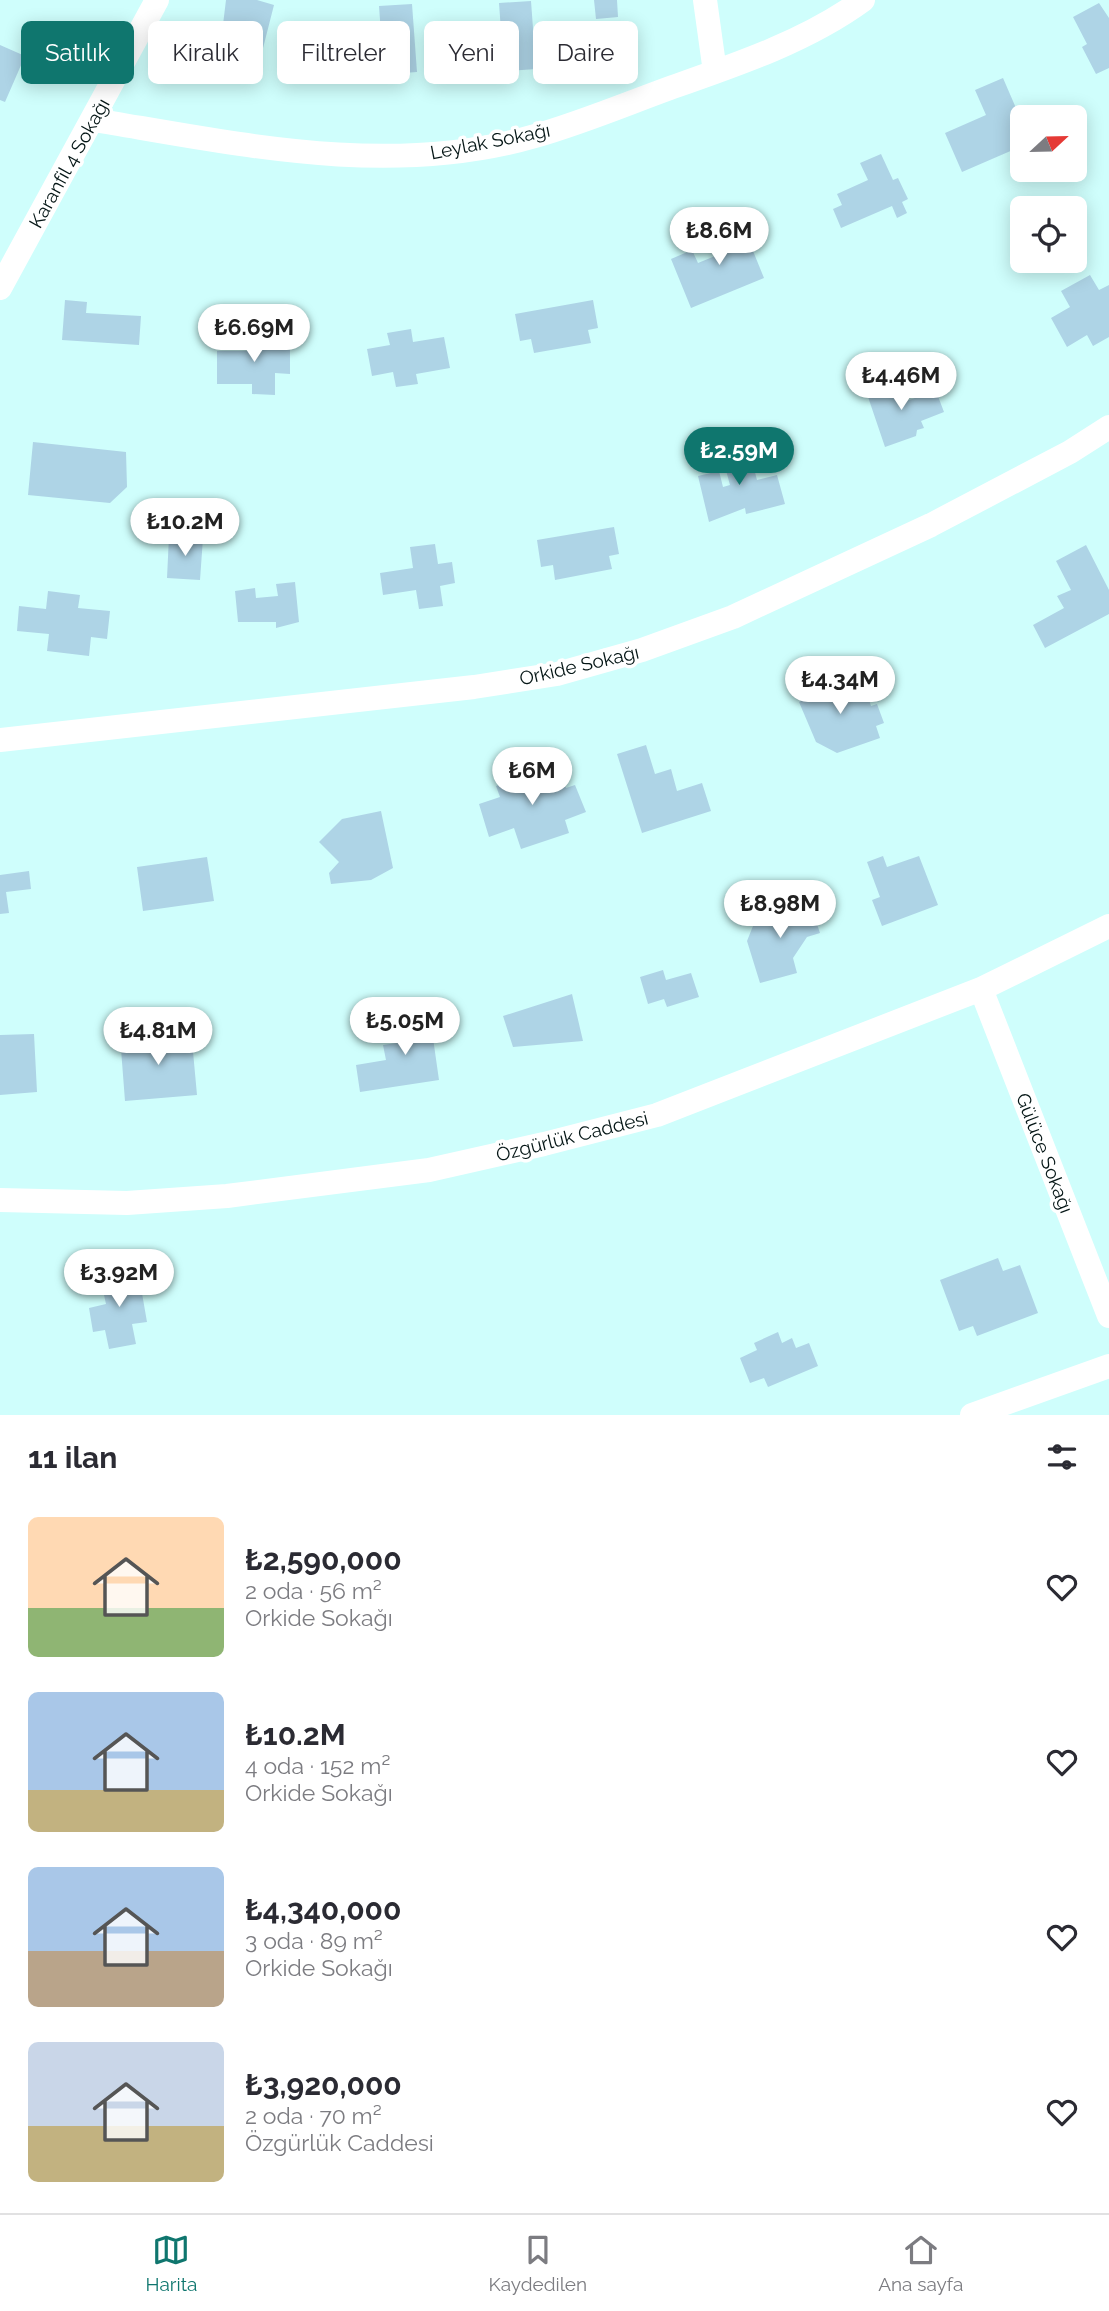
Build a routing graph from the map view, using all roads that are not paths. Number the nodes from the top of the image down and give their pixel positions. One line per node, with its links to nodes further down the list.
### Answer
1 (157, 0): 5 (street, Karanfil 4 Sokağı)
2 (705, 0): 4 (street)
3 (863, 0): 4 (street, Leylak Sokağı)
4 (715, 72): 5 (street, Leylak Sokağı)
5 (94, 120): 6 (street, Karanfil 4 Sokağı)
6 (0, 288)
7 (1109, 427): 8 (street, Orkide Sokağı)
8 (0, 740)
9 (1109, 926): 10 (street, Özgürlük Caddesi)
10 (981, 989): 11 (street, Özgürlük Caddesi); 12 (street, Gülüce Sokağı)
11 (0, 1200)
12 (1109, 1316)
13 (1109, 1366): 14 (street)
14 (972, 1415)

